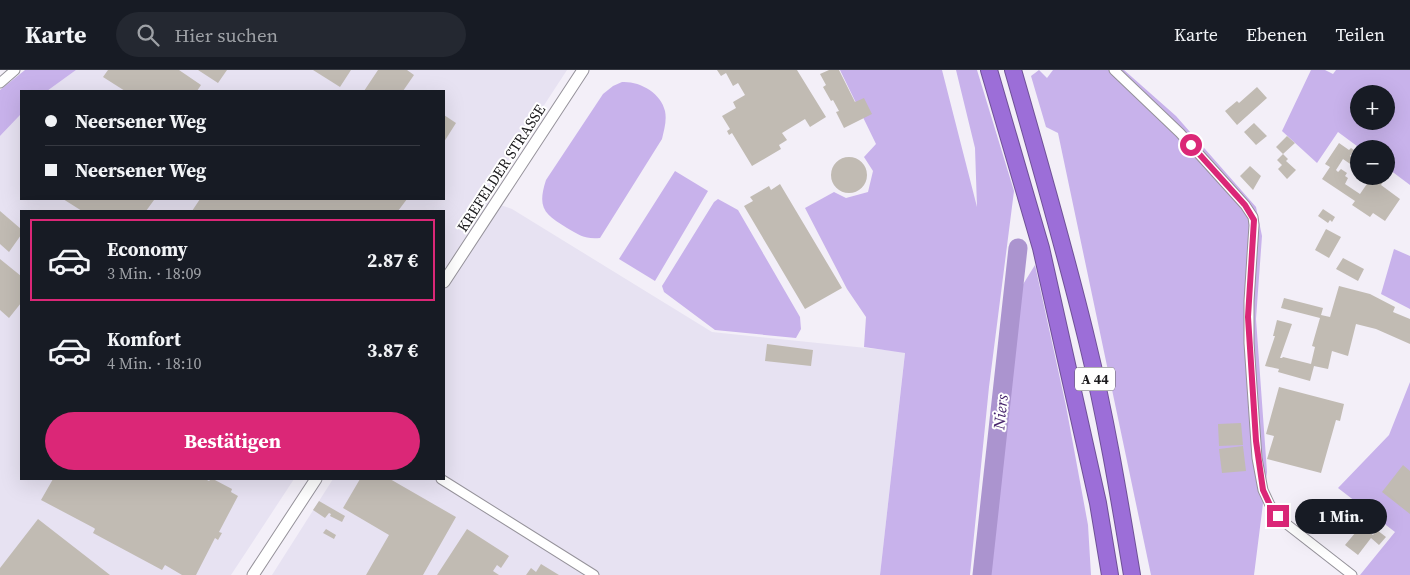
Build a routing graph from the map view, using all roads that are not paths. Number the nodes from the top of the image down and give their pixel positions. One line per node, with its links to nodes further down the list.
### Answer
1 (15, 70): 6 (street)
2 (583, 70): 7 (street, KREFELDER STRASSE)
3 (989, 70): 10 (highway, A 44)
4 (1013, 70): 15 (highway, A 44)
5 (1114, 70): 16 (street)
6 (0, 83)
7 (445, 280)
8 (315, 480): 11 (street)
9 (442, 480): 12 (street)
10 (1098, 503): 13 (highway); 14 (highway, A 44)
11 (253, 575)
12 (594, 575)
13 (1100, 575)
14 (1110, 575)
15 (1132, 575)
16 (1352, 575)

